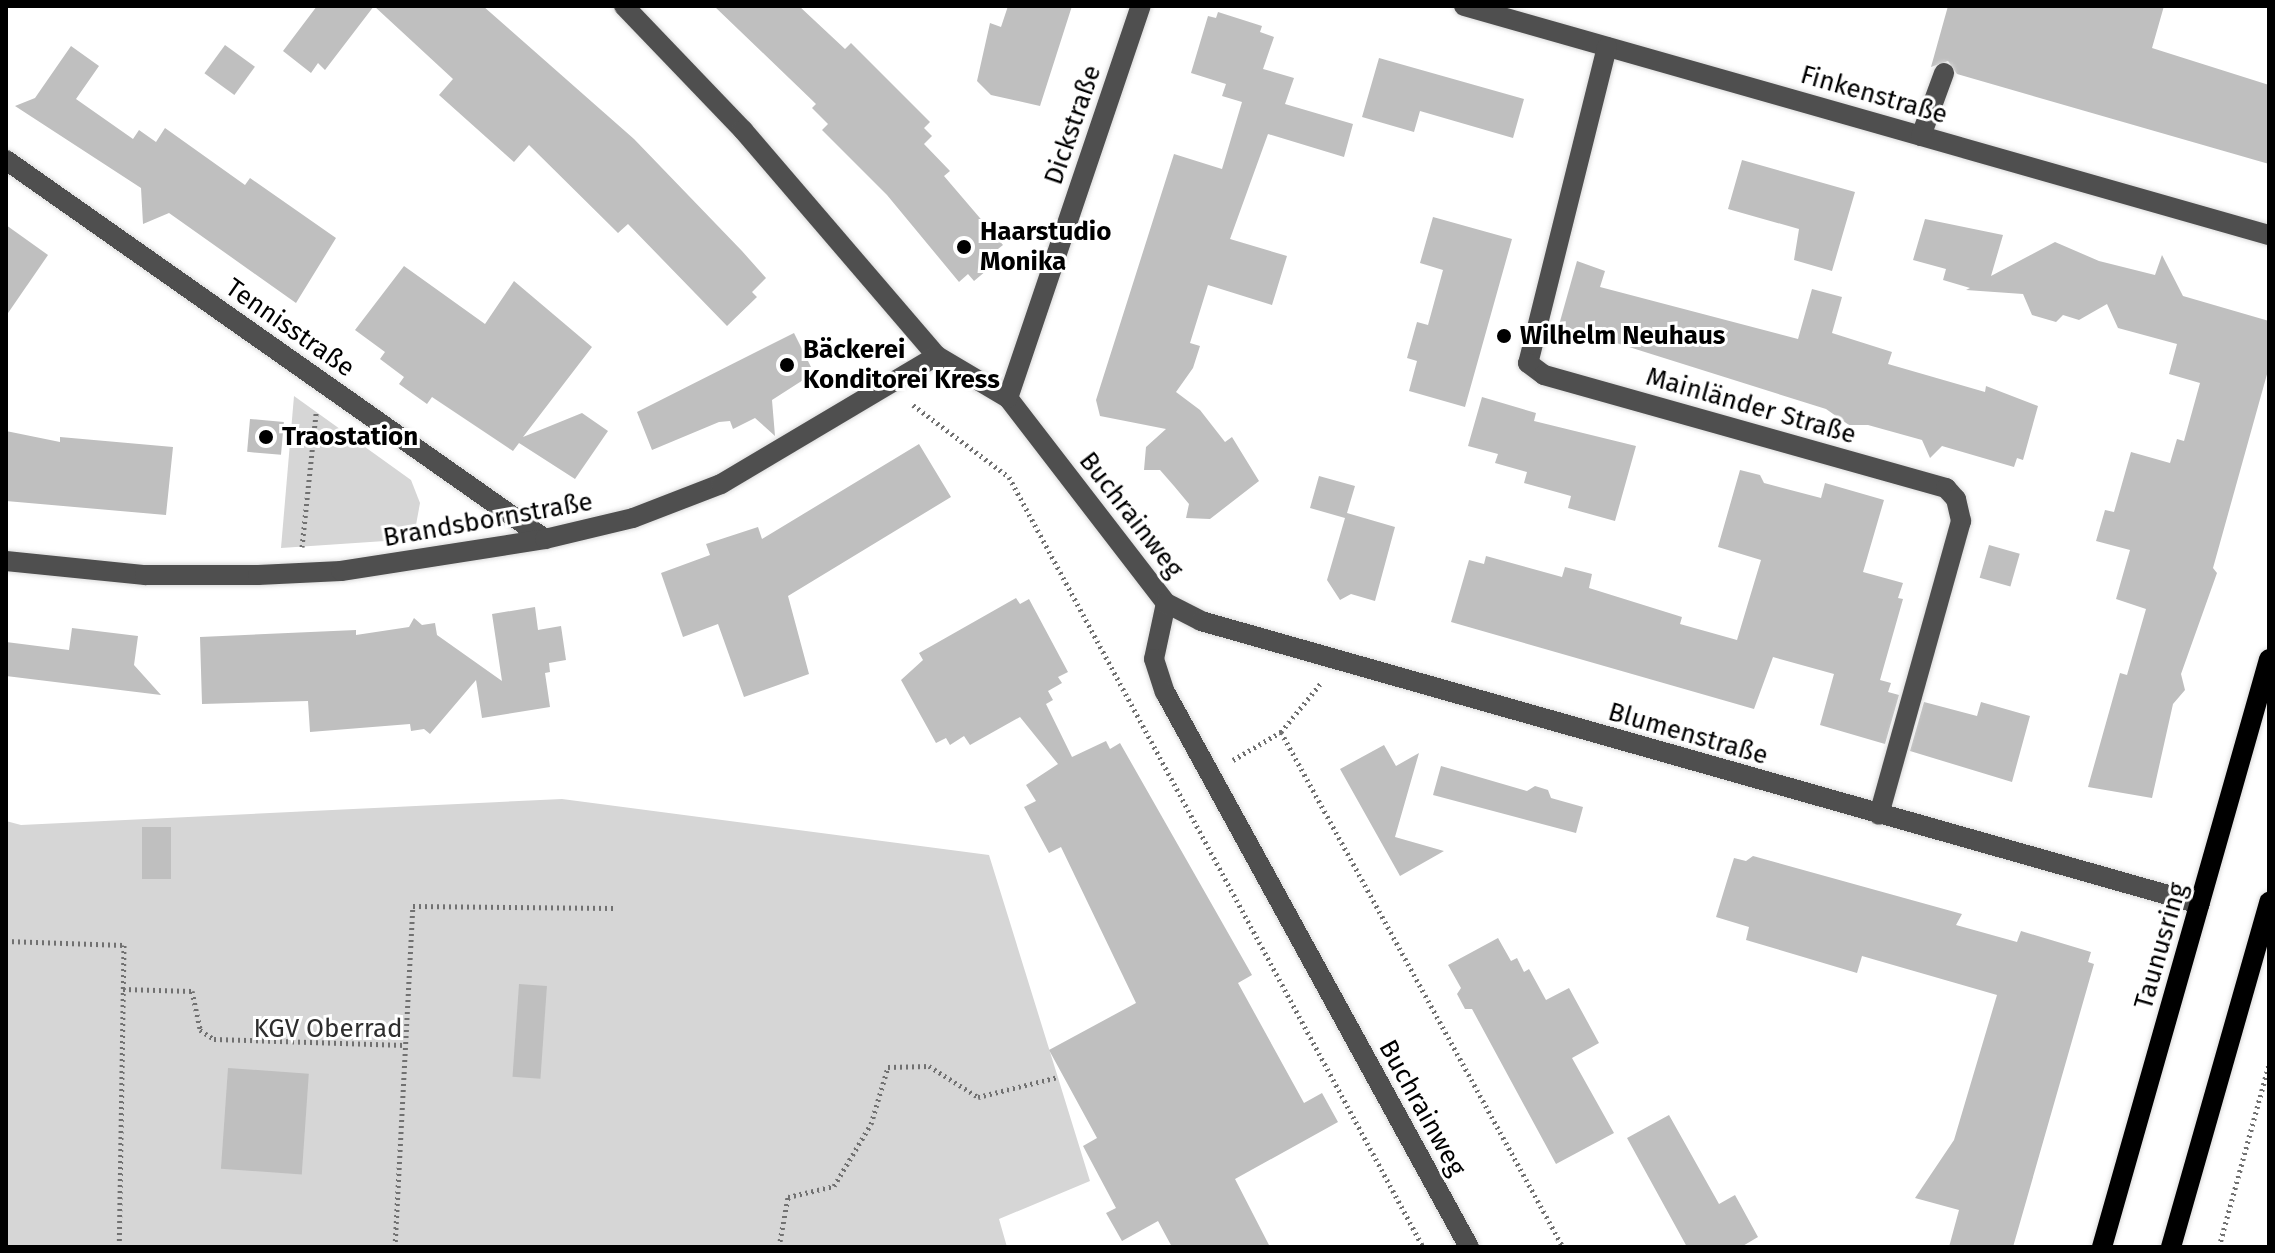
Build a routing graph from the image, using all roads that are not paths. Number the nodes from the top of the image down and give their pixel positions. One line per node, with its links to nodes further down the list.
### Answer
1 (624, 6): 9 (street, Buchrainweg)
2 (1141, 6): 10 (street, Dickstraße)
3 (1464, 6): 4 (street, Finkenstraße)
4 (1607, 47): 6 (street, Finkenstraße); 15 (street, Mainländer Straße)
5 (1944, 73): 6 (street)
6 (1921, 136): 8 (street, Finkenstraße)
7 (7, 162): 11 (street, Tennisstraße)
8 (2269, 235)
9 (937, 356): 10 (street, Buchrainweg); 11 (street, Brandsbornstraße)
10 (1008, 398): 13 (street, Buchrainweg)
11 (545, 539): 12 (street, Brandsbornstraße)
12 (6, 561)
13 (1166, 603): 15 (street, Blumenstraße); 18 (street, Buchrainweg)
14 (2269, 659): 16 (main road, Taunusring)
15 (1879, 815): 16 (street, Blumenstraße)
16 (2200, 904): 19 (main road, Taunusring)
17 (2268, 908): 20 (main road)
18 (1469, 1247)
19 (2102, 1247)
20 (2171, 1247)

